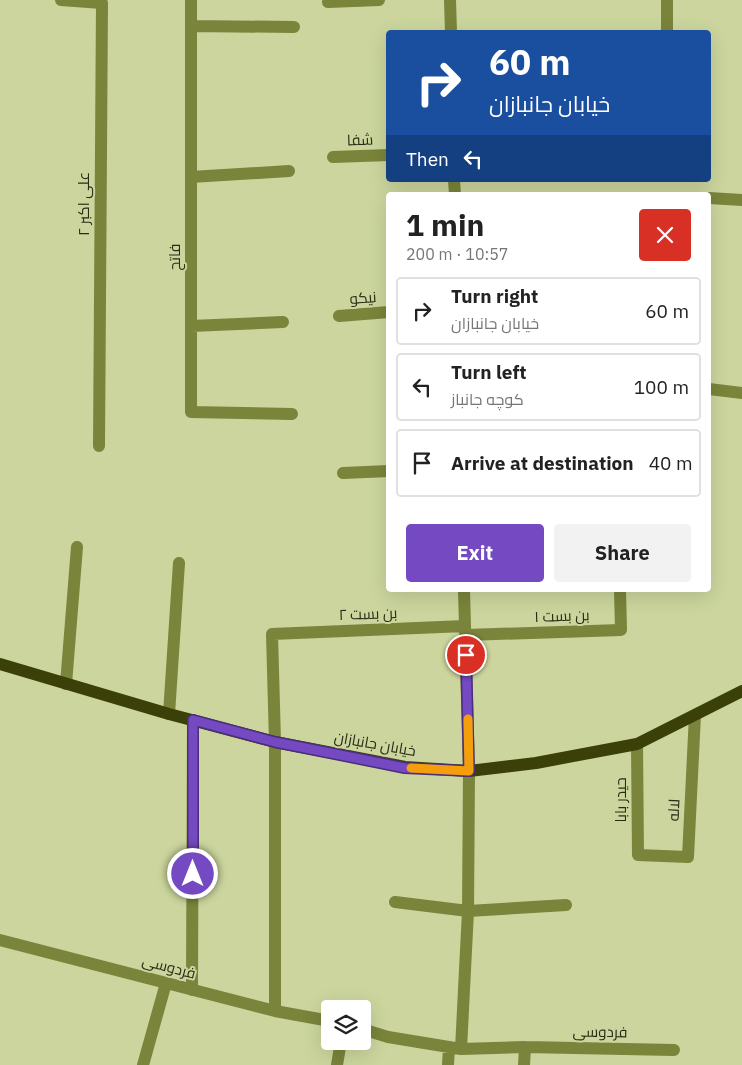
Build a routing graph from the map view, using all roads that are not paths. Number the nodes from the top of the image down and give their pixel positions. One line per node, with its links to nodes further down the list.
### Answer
1 (61, 0): 24 (street, علی اکبر ۲)
2 (191, 0): 7 (street, فاتح)
3 (378, 0): 6 (street)
4 (450, 0): 9 (street)
5 (667, 0): 10 (street)
6 (328, 2)
7 (191, 26): 8 (street); 14 (street, فاتح)
8 (294, 27)
9 (451, 30)
10 (667, 30)
11 (386, 155): 12 (street, شفا)
12 (333, 158)
13 (289, 171): 14 (street)
14 (191, 177): 20 (street, فاتح)
15 (711, 198): 16 (street)
16 (742, 200)
17 (386, 312): 18 (street, نیکو)
18 (339, 316)
19 (283, 322): 20 (street)
20 (191, 326): 23 (street, فاتح)
21 (711, 388): 22 (street)
22 (742, 393)
23 (292, 414)
24 (100, 446)
25 (386, 471): 26 (street)
26 (344, 473)
27 (77, 547): 33 (street)
28 (179, 563): 35 (street)
29 (464, 592): 31 (street)
30 (620, 592): 31 (street, بن بست ۱)
31 (465, 631): 38 (street, بن بست ۲); 40 (street)
32 (0, 664): 33 (main road, خیابان جانبازان)
33 (66, 684): 35 (main road, خیابان جانبازان)
34 (742, 691): 36 (main road, خیابان جانبازان)
35 (169, 714): 37 (main road, خیابان جانبازان)
36 (694, 715): 39 (main road, خیابان جانبازان); 41 (street, لاله)
37 (193, 720): 38 (main road, خیابان جانبازان); 47 (street)
38 (275, 742): 40 (main road, خیابان جانبازان); 48 (street)
39 (637, 744): 40 (main road, خیابان جانبازان); 41 (street, حیدر بابا)
40 (469, 771): 44 (street)
41 (638, 855)
42 (395, 902): 44 (street)
43 (566, 905): 44 (street)
44 (468, 911): 52 (street)
45 (0, 940): 46 (street, فردوسی)
46 (166, 983): 47 (street, فردوسی); 55 (street)
47 (192, 990): 48 (street, فردوسی)
48 (276, 1011): 49 (street, فردوسی)
49 (321, 1019)
50 (371, 1031): 52 (street)
51 (525, 1047): 52 (street, فردوسی); 54 (street, فردوسی); 58 (street)
52 (455, 1048): 57 (street)
53 (340, 1050): 56 (street)
54 (674, 1050)
55 (143, 1065)
56 (337, 1065)
57 (448, 1065)
58 (524, 1065)

